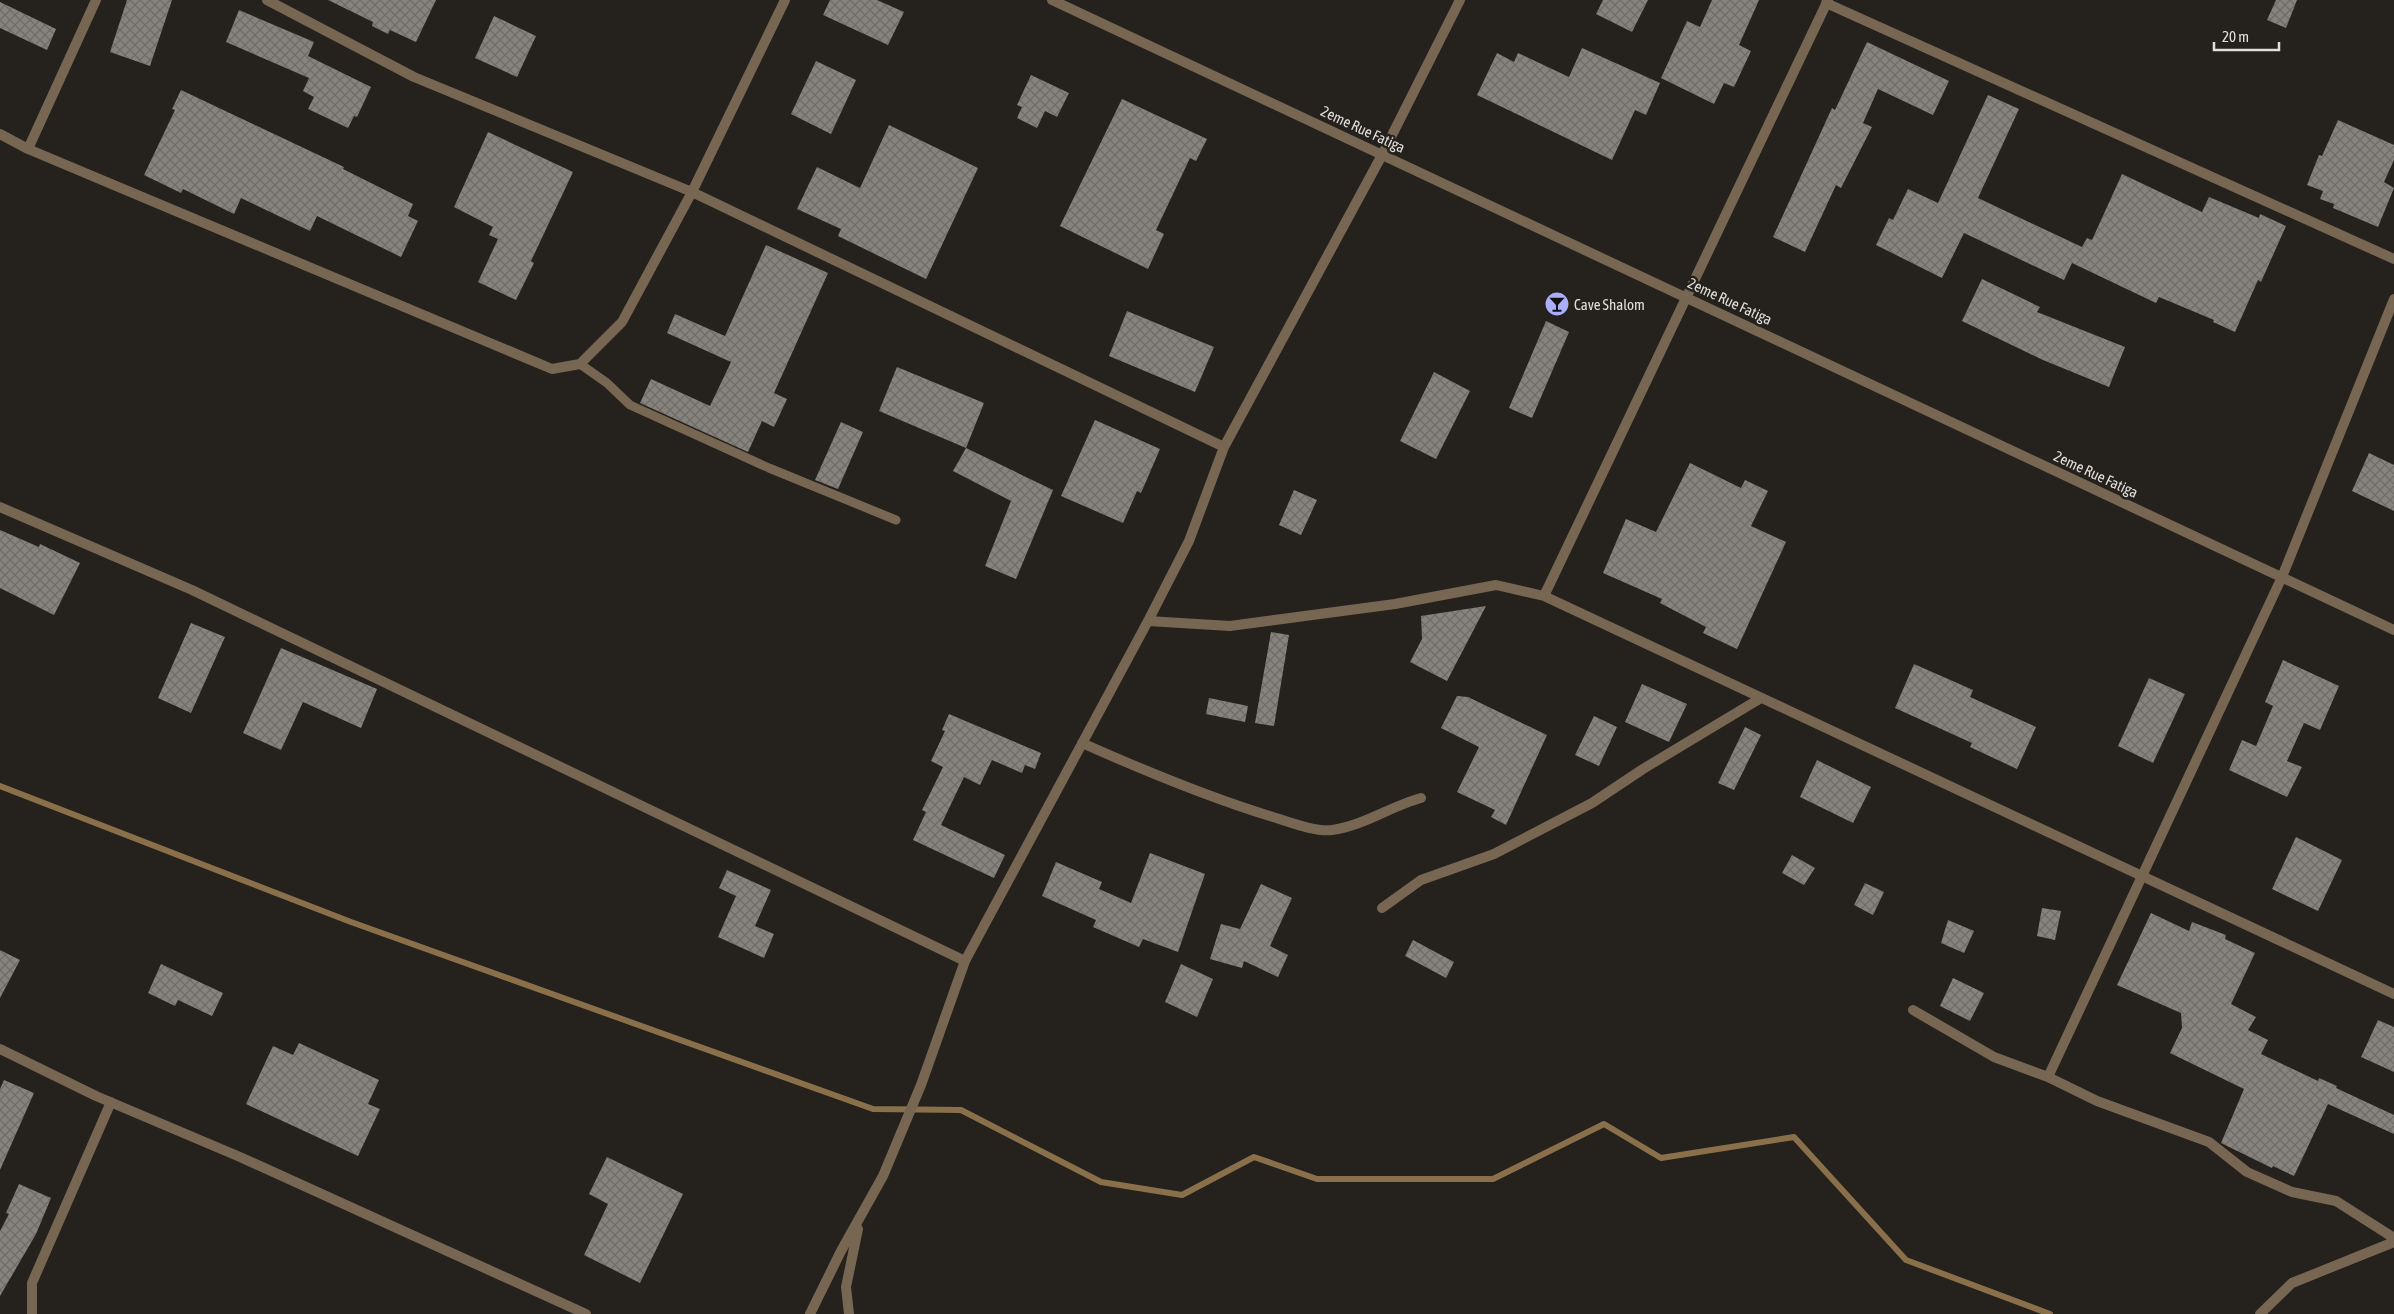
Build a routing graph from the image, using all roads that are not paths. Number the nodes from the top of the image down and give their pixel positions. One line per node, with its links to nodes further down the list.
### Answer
1 (96, 0): 8 (street)
2 (268, 0): 10 (street)
3 (785, 0): 10 (street)
4 (1052, 0): 9 (street, 2eme Rue Fatiga)
5 (1460, 0): 9 (street)
6 (1827, 2): 11 (street); 12 (street)
7 (0, 134): 8 (street)
8 (28, 149): 14 (street)
9 (1382, 155): 12 (street, 2eme Rue Fatiga); 15 (street)
10 (692, 192): 14 (street); 15 (street)
11 (2394, 259)
12 (1686, 298): 18 (street, 2eme Rue Fatiga); 19 (street)
13 (2394, 299): 18 (street)
14 (580, 364): 17 (lane)
15 (1224, 446): 20 (street)
16 (0, 507): 27 (street)
17 (896, 520)
18 (2282, 577): 21 (street, 2eme Rue Fatiga); 25 (street)
19 (1544, 596): 20 (street); 22 (street)
20 (1148, 621): 23 (street)
21 (2394, 630)
22 (1761, 698): 25 (street); 26 (street)
23 (1082, 743): 24 (street); 27 (street)
24 (1421, 798)
25 (2140, 876): 28 (street); 31 (street)
26 (1382, 908)
27 (965, 961): 33 (street)
28 (2394, 994)
29 (1913, 1010): 31 (street)
30 (0, 1049): 32 (street)
31 (2048, 1077): 34 (street)
32 (111, 1102): 36 (street); 37 (street)
33 (863, 1212): 38 (street); 39 (street)
34 (2394, 1238)
35 (2394, 1242): 40 (street)
36 (32, 1314)
37 (586, 1314)
38 (810, 1314)
39 (849, 1314)
40 (2260, 1314)

